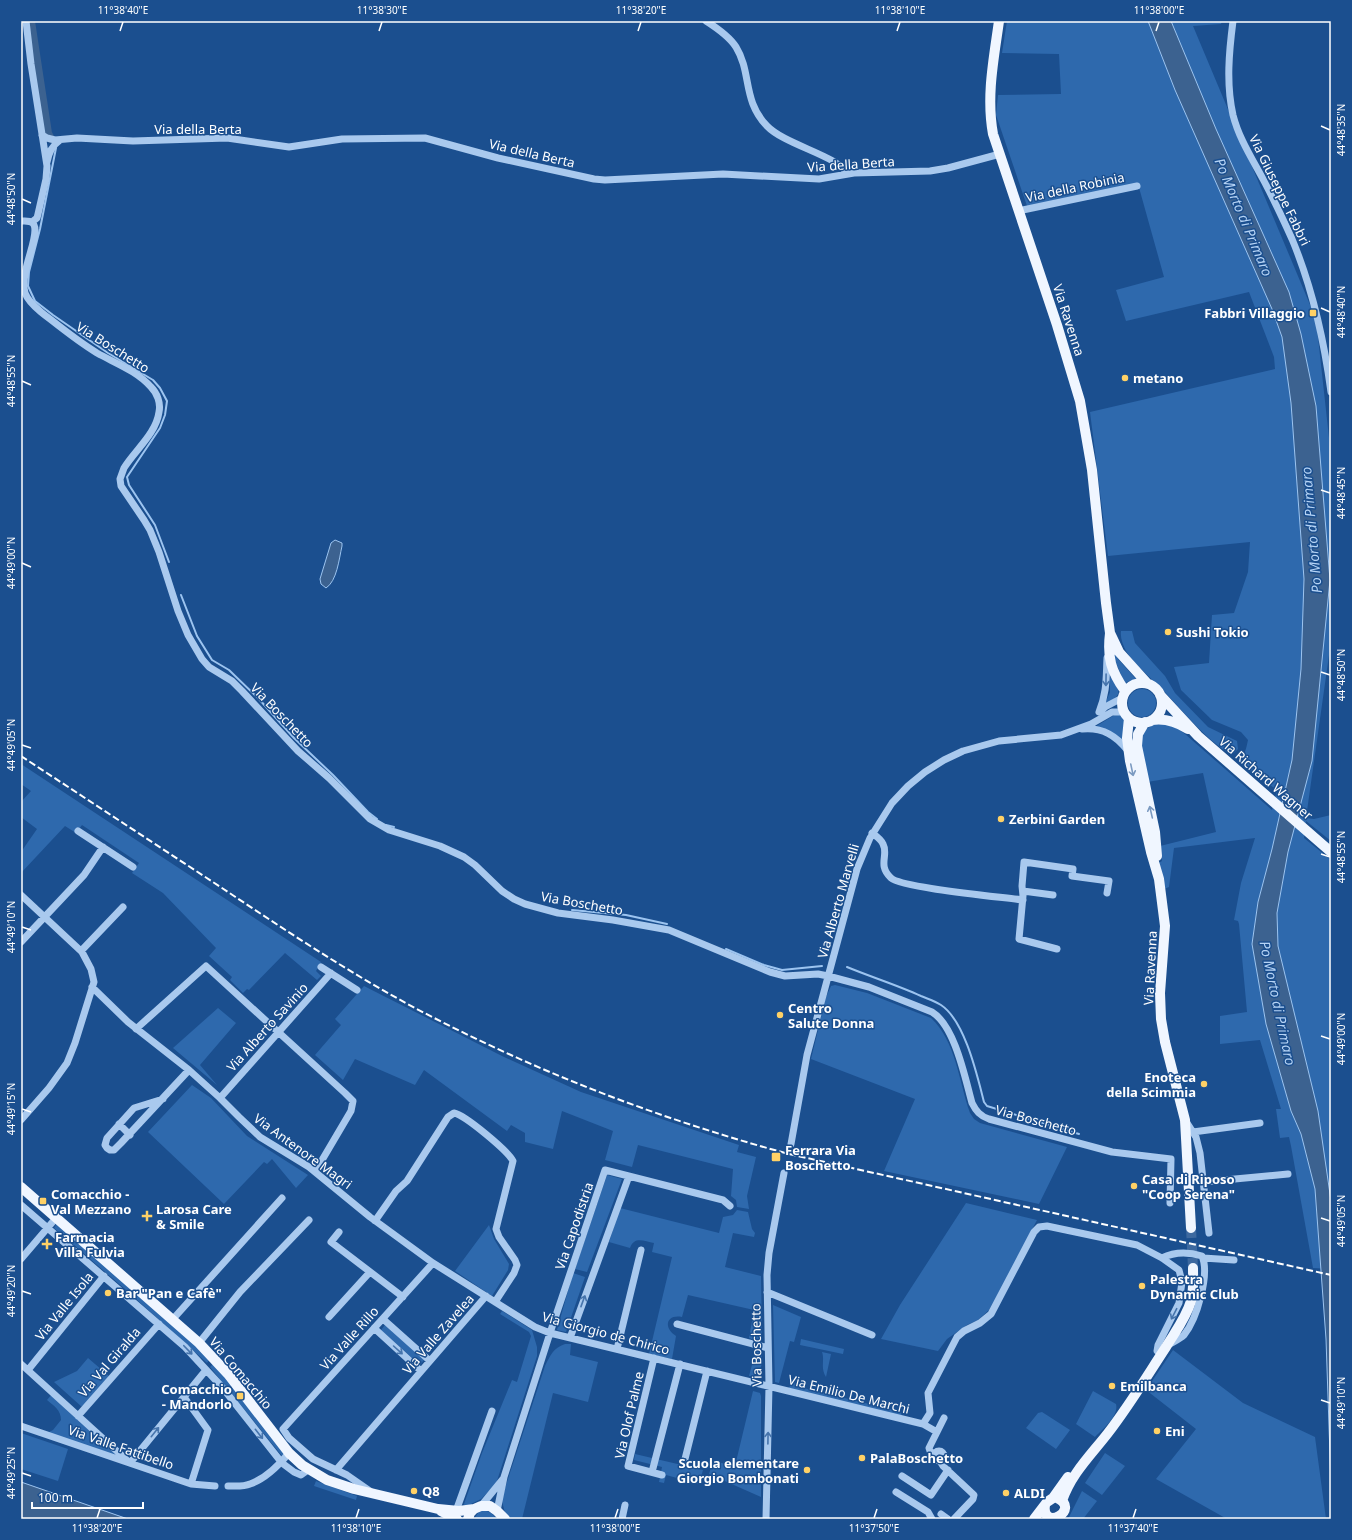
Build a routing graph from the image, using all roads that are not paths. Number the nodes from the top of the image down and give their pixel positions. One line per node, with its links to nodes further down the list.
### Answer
1 (26, 21): 5 (street, Via Boschetto)
2 (706, 21): 9 (street)
3 (999, 21): 7 (main road, Via Ravenna)
4 (1233, 21): 14 (street, Via Giuseppe Fabbri)
5 (42, 135): 6 (street, Via della Berta); 8 (street, Via Boschetto)
6 (60, 140): 8 (street); 9 (street, Via della Berta)
7 (1000, 154): 9 (street, Via della Berta); 11 (main road, Via Ravenna)
8 (47, 166): 13 (street, Via Boschetto)
9 (847, 174)
10 (1137, 186): 11 (street, Via della Robinia)
11 (1018, 211): 15 (main road, Via Ravenna)
12 (21, 221): 13 (street)
13 (33, 223): 47 (street, Via Boschetto)
14 (1331, 392)
15 (1110, 633): 16 (main road, Via Ravenna); 17 (main road, Via Ravenna)
16 (1108, 647): 18 (main road, Via Ravenna); 20 (street, one-way to 20)
17 (1147, 683): 18 (main road); 19 (main road, Via Ravenna)
18 (1124, 695): 20 (street); 21 (main road, Via Ravenna)
19 (1160, 695): 22 (main road, Via Ravenna); 25 (main road, Via Richard Wagner)
20 (1099, 712): 23 (street)
21 (1126, 715): 22 (main road); 23 (street, Via Alberto Marvelli); 26 (main road, Via Ravenna)
22 (1148, 721): 25 (main road, Via Richard Wagner); 29 (main road, Via Ravenna, one-way to 22)
23 (1091, 724): 24 (street, Via Alberto Marvelli)
24 (1078, 730): 26 (street, Via Alberto Marvelli); 28 (street, Via Alberto Marvelli)
25 (1198, 736): 30 (main road, Via Richard Wagner)
26 (1129, 752): 29 (main road, Via Ravenna, one-way to 29)
27 (78, 831): 31 (street)
28 (872, 833): 39 (street, Via Alberto Marvelli); 47 (street, Via Alberto Marvelli)
29 (1152, 838): 56 (main road, Via Ravenna)
30 (1317, 840): 32 (street, Via Richard Wagner); 33 (main road, Via Richard Wagner)
31 (103, 847): 34 (street); 41 (street)
32 (1331, 848)
33 (1331, 852)
34 (133, 867)
35 (1023, 891): 36 (street); 38 (street); 39 (street)
36 (1107, 893)
37 (21, 895): 41 (street)
38 (1053, 895)
39 (1023, 900): 43 (street)
40 (123, 907): 44 (street)
41 (44, 917): 42 (street); 44 (street)
42 (21, 942)
43 (1057, 949)
44 (81, 951): 48 (street)
45 (321, 967): 46 (street)
46 (331, 973): 49 (street); 51 (street, Via Alberto Savinio)
47 (828, 976): 61 (street); 69 (street, Via Boschetto)
48 (92, 987): 50 (street, Via Antenore Magri); 55 (street)
49 (357, 990)
50 (136, 1028): 51 (street); 52 (street, Via Antenore Magri)
51 (279, 1032): 53 (street, Via Alberto Savinio); 62 (street)
52 (189, 1070): 53 (street, Via Antenore Magri); 54 (street)
53 (220, 1098): 62 (street, Via Antenore Magri)
54 (163, 1099): 58 (street); 60 (street)
55 (21, 1120)
56 (1185, 1120): 59 (street, Via Ravenna); 76 (main road, Via Ravenna)
57 (1260, 1123): 59 (street)
58 (119, 1124): 60 (street); 60 (street)
59 (1193, 1132): 66 (street, Via Ravenna)
60 (130, 1135)
61 (791, 1144)
62 (315, 1172): 74 (street, Via Antenore Magri)
63 (784, 1173): 88 (street, Via Boschetto)
64 (1288, 1174): 66 (street)
65 (629, 1176): 71 (street, Via Capodistria); 98 (street, Via Capodistria); 100 (street, one-way to 65)
66 (1203, 1182): 78 (street, Via Ravenna)
67 (21, 1188): 72 (main road, Via Comacchio)
68 (282, 1198): 93 (street)
69 (1170, 1203)
70 (21, 1204): 75 (street, Via Comacchio)
71 (730, 1206)
72 (56, 1218): 75 (street); 93 (main road, Via Comacchio)
73 (309, 1220): 101 (street)
74 (375, 1221): 84 (street, Via Valle Zavelea); 91 (street)
75 (48, 1227): 82 (street); 87 (street, Via Comacchio)
76 (1191, 1228)
77 (339, 1232): 86 (street)
78 (1209, 1233)
79 (641, 1250): 103 (street)
80 (1201, 1256): 81 (street); 83 (street); 104 (street)
81 (1162, 1258): 104 (street, one-way to 104); 118 (street)
82 (21, 1259)
83 (1234, 1260)
84 (433, 1263): 89 (street, Via Valle Zavelea); 90 (street, Via Valle Rillo)
85 (1193, 1268): 104 (main road)
86 (370, 1272): 90 (street); 92 (street)
87 (104, 1276): 95 (street, Via Comacchio); 109 (street, Via Valle Isola)
88 (767, 1292): 99 (street); 102 (street, Via Boschetto)
89 (486, 1296): 91 (street, Via Giorgio de Chirico); 106 (street, Via Valle Zavelea)
90 (403, 1297): 94 (street, Via Valle Rillo)
91 (496, 1302): 98 (street, Via Giorgio de Chirico)
92 (329, 1317)
93 (173, 1319): 101 (main road, Via Comacchio)
94 (383, 1319): 97 (street, Via Valle Rillo); 106 (street)
95 (159, 1324): 110 (street, Via Comacchio, one-way to 110); 116 (street, Via Val Giralda)
96 (677, 1324): 102 (street)
97 (374, 1328): 111 (street, one-way to 111); 126 (street, Via Valle Rillo)
98 (550, 1333): 100 (street, Via Giorgio de Chirico); 131 (street, Via Capodistria)
99 (872, 1335)
100 (570, 1338): 103 (street, Via Giorgio de Chirico)
101 (199, 1342): 121 (main road, Via Comacchio)
102 (768, 1348): 113 (street, Via Boschetto)
103 (617, 1349): 105 (street, Via Giorgio de Chirico)
104 (1163, 1350): 138 (main road)
105 (654, 1358): 108 (street, Via Giorgio de Chirico); 128 (street, Via Olof Palme)
106 (430, 1361): 111 (street, Via Valle Zavelea)
107 (21, 1364): 109 (street)
108 (680, 1364): 112 (street, Via Giorgio de Chirico); 128 (street, Via Giorgio de Chirico)
109 (28, 1370): 116 (street)
110 (206, 1370): 114 (street); 124 (street, Via Comacchio, one-way to 124)
111 (421, 1371): 126 (street, Via Valle Zavelea)
112 (706, 1371): 113 (street, Via Giorgio de Chirico); 122 (street)
113 (769, 1386): 118 (street, Via Emilio De Marchi); 147 (street, Via Boschetto, one-way to 113)
114 (184, 1397): 123 (street, one-way to 114); 132 (street)
115 (492, 1411): 142 (street)
116 (78, 1416): 123 (street)
117 (944, 1418): 120 (street)
118 (923, 1424): 120 (street, Via Emilio De Marchi)
119 (21, 1426): 123 (street, Via Valle Fattibello)
120 (937, 1432): 127 (street)
121 (288, 1453): 124 (street); 125 (main road, Via Comacchio)
122 (685, 1459)
123 (130, 1463): 132 (street, Via Valle Fattibello)
124 (282, 1463): 125 (street, Via Comacchio); 134 (street)
125 (308, 1470): 135 (main road, Via Comacchio)
126 (336, 1470): 135 (street); 137 (street)
127 (948, 1470): 130 (street); 150 (street)
128 (652, 1472): 129 (street, Via Olof Palme)
129 (662, 1474)
130 (902, 1476)
131 (504, 1477): 140 (street, Via Capodistria); 144 (street, Via Capodistria)
132 (191, 1484): 133 (street, Via Valle Fattibello)
133 (215, 1486)
134 (228, 1486)
135 (343, 1486): 137 (main road, Via Comacchio)
136 (896, 1492): 148 (street)
137 (374, 1494): 142 (main road, Via Comacchio)
138 (1058, 1499): 143 (main road); 143 (main road)
139 (625, 1505): 146 (street)
140 (478, 1507): 142 (main road, Via Comacchio); 144 (main road, Via Comacchio); 145 (main road)
141 (941, 1514): 149 (street)
142 (456, 1515)
143 (1053, 1515): 151 (main road)
144 (501, 1516)
145 (468, 1519)
146 (622, 1519)
147 (766, 1519)
148 (932, 1519)
149 (948, 1519)
150 (954, 1519)
151 (1035, 1519)

